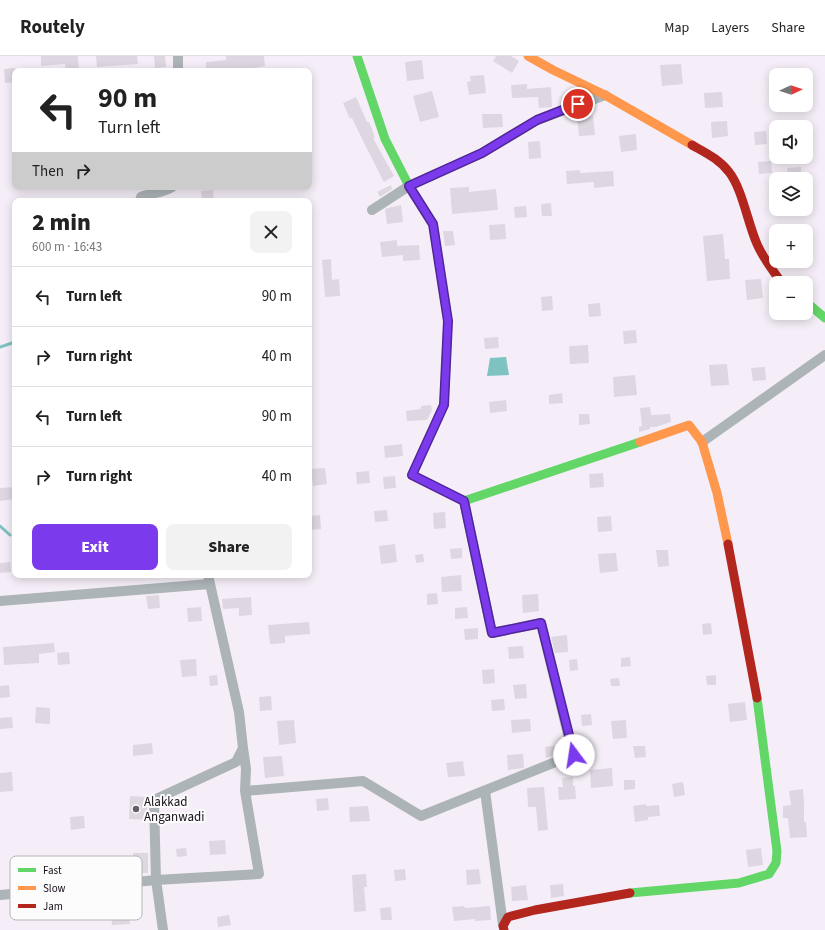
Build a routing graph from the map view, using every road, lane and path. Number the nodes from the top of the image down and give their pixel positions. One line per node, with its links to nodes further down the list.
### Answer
1 (178, 56): 4 (street)
2 (357, 56): 6 (street)
3 (528, 56): 5 (street)
4 (178, 68)
5 (605, 95): 6 (street); 10 (street)
6 (409, 186): 9 (street); 15 (street)
7 (168, 190): 8 (street)
8 (141, 198)
9 (372, 210)
10 (777, 276)
11 (813, 308): 12 (street)
12 (825, 318)
13 (825, 355): 14 (street)
14 (702, 442): 15 (street); 25 (street)
15 (464, 501): 20 (street)
16 (209, 579): 17 (street); 18 (street)
17 (0, 601)
18 (243, 748): 19 (street); 21 (street)
19 (244, 791): 20 (street); 21 (street)
20 (485, 791): 25 (street)
21 (156, 880): 22 (street); 26 (street)
22 (142, 881)
23 (10, 894): 24 (street)
24 (0, 895)
25 (504, 928)
26 (163, 930)

